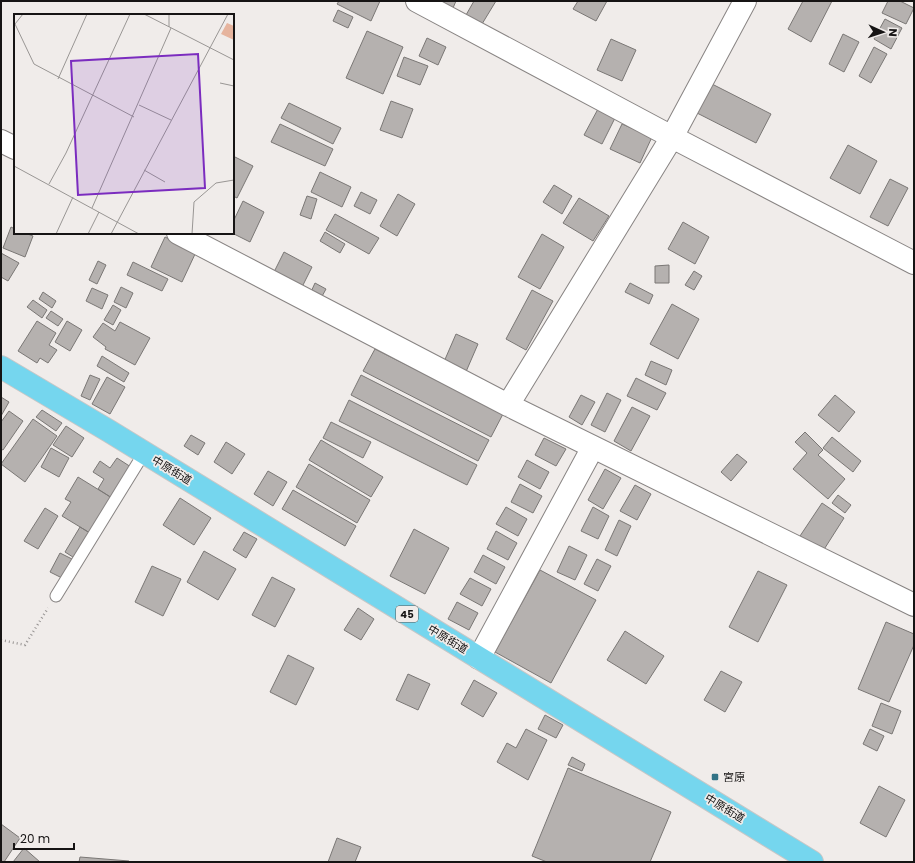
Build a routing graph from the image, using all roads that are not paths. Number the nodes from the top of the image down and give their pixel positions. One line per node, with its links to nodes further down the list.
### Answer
1 (417, 1): 3 (street)
2 (745, 1): 3 (street)
3 (672, 137): 7 (street); 9 (street)
4 (1, 141): 5 (street)
5 (14, 148)
6 (180, 234): 9 (street)
7 (914, 263)
8 (1, 367): 11 (main road, 中原街道 / 45)
9 (508, 405): 10 (street)
10 (593, 447): 13 (street); 14 (street)
11 (144, 453): 12 (lane); 14 (main road, 中原街道 / 45)
12 (56, 596)
13 (914, 605)
14 (479, 658): 15 (main road, 中原街道 / 45)
15 (812, 862)

